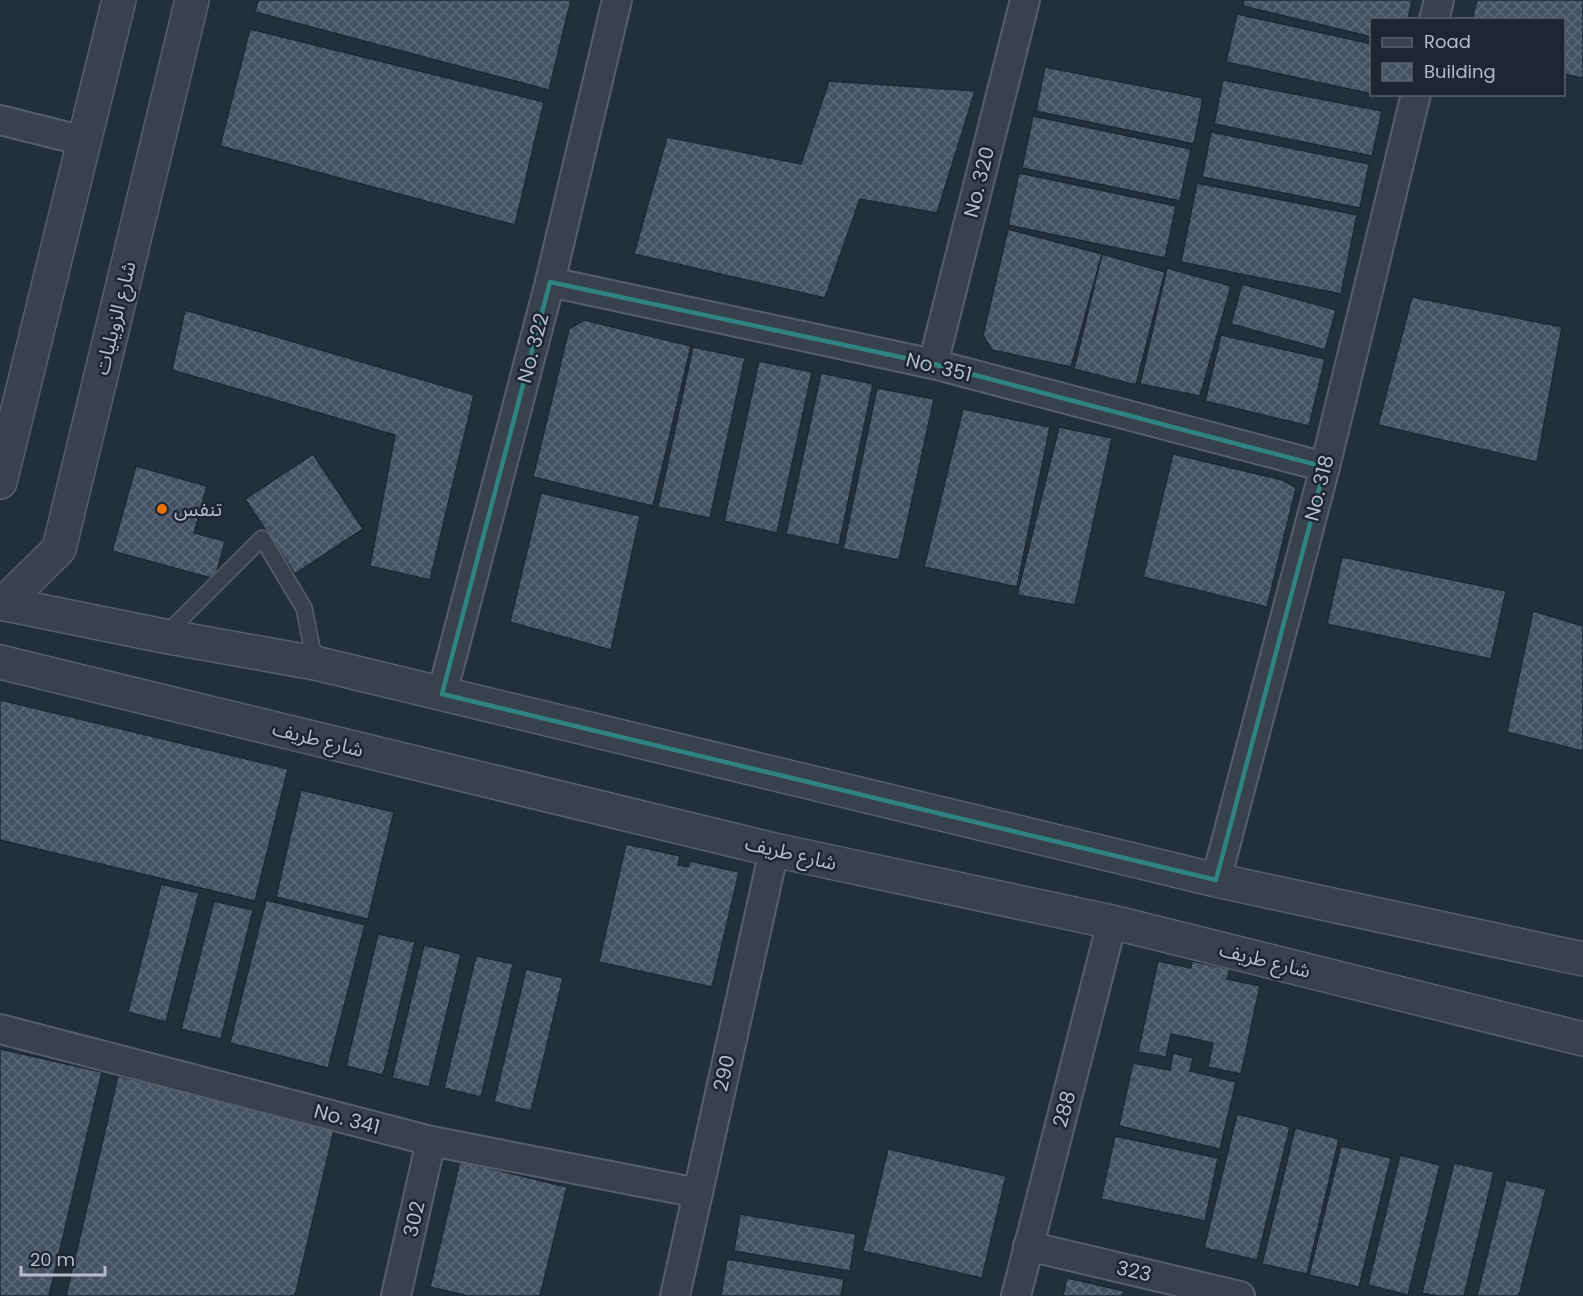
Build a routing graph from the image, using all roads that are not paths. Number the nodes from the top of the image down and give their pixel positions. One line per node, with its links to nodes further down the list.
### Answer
1 (119, 0): 9 (street)
2 (192, 0): 14 (street, شارع الزويليات)
3 (617, 0): 10 (street, No. 322)
4 (1024, 0): 11 (street, No. 320)
5 (1439, 0): 6 (street)
6 (1434, 18)
7 (1416, 96): 12 (street, No. 318)
8 (0, 120): 9 (street)
9 (84, 141): 13 (street)
10 (550, 282): 11 (street, No. 351); 18 (street, No. 322)
11 (933, 364): 12 (street, No. 351)
12 (1325, 467): 20 (street, No. 318)
13 (0, 482)
14 (1, 600): 15 (street)
15 (164, 636): 17 (street); 17 (lane)
16 (0, 662): 19 (street, شارع طريف)
17 (315, 663): 18 (street)
18 (442, 694): 20 (street)
19 (774, 850): 21 (street, شارع طريف); 26 (street, 290)
20 (1216, 880): 22 (street)
21 (1112, 922): 24 (street, شارع طريف); 27 (street, 288)
22 (1583, 959)
23 (0, 1029): 25 (street, No. 341)
24 (1583, 1039)
25 (431, 1141): 26 (street, No. 341); 28 (street, 302)
26 (698, 1193): 29 (street, 290)
27 (1028, 1246): 30 (street, 288); 31 (street, 323)
28 (396, 1296)
29 (675, 1296)
30 (1016, 1296)
31 (1240, 1296)

